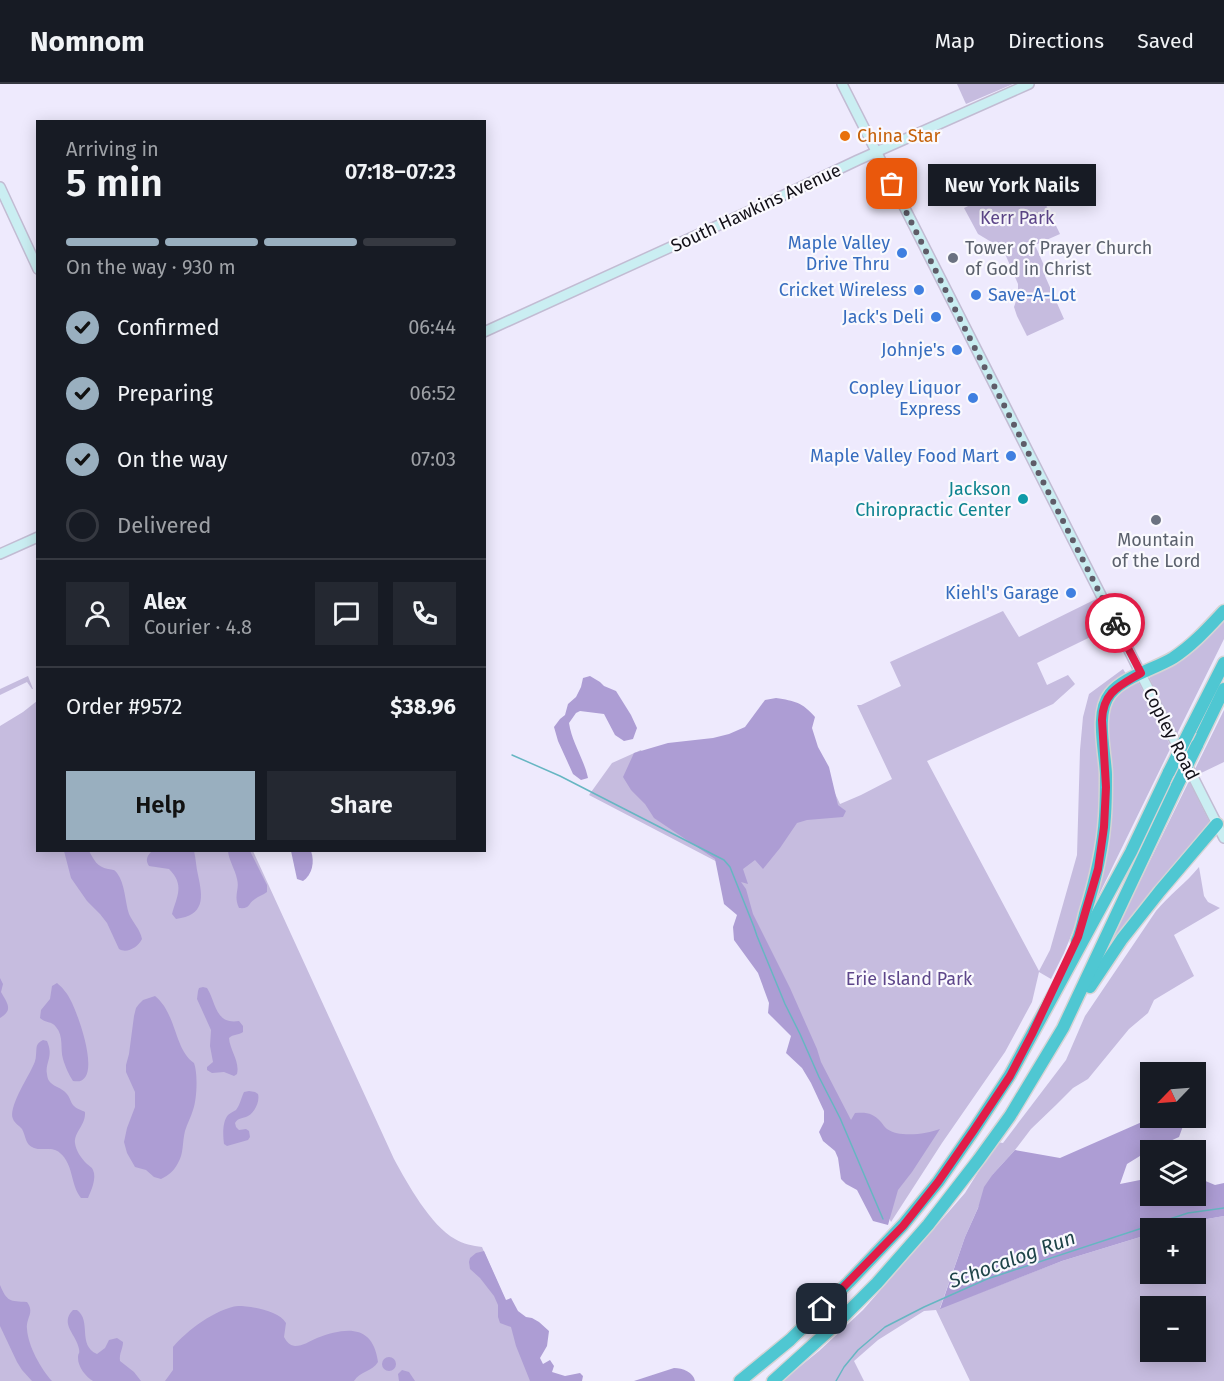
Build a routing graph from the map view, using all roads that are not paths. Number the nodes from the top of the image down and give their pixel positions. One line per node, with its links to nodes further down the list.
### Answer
1 (842, 84): 3 (main road, Copley Road)
2 (1029, 84): 3 (main road, South Hawkins Avenue)
3 (877, 153): 6 (main road, South Hawkins Avenue); 11 (main road, Copley Road)
4 (0, 187): 5 (main road)
5 (36, 265)
6 (486, 332)
7 (36, 538): 8 (main road)
8 (0, 554)
9 (1224, 611): 11 (highway)
10 (1224, 663): 16 (highway, bridge)
11 (1141, 673): 13 (main road, Copley Road); 16 (highway)
12 (1224, 689): 15 (highway, bridge)
13 (1220, 822): 14 (main road, Copley Road); 15 (highway)
14 (1224, 838)
15 (1063, 1028): 18 (highway)
16 (1032, 1034): 17 (highway)
17 (740, 1381)
18 (773, 1381)

